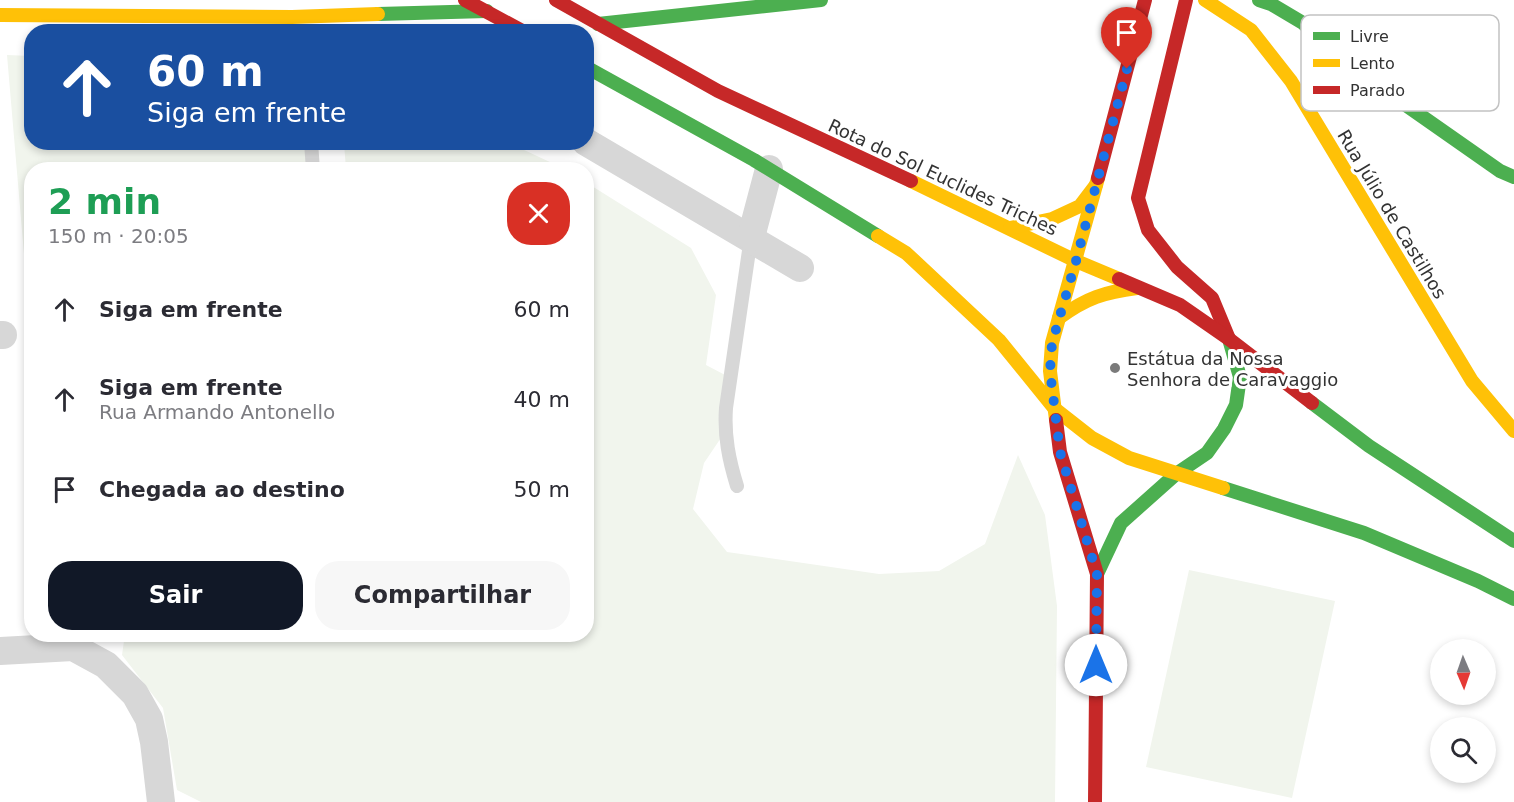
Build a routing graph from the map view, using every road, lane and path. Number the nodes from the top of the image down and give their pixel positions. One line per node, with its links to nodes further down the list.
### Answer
1 (465, 0): 9 (main road)
2 (556, 0): 15 (main road, Rota do Sol Euclides Triches)
3 (821, 0): 15 (main road)
4 (1145, 0): 23 (main road)
5 (1186, 0): 30 (main road)
6 (1205, 0): 17 (main road, Rua Júlio de Castilhos)
7 (1259, 0): 12 (main road)
8 (246, 5): 11 (main road)
9 (487, 11): 13 (main road); 14 (main road)
10 (0, 15): 11 (main road)
11 (228, 15): 13 (main road)
12 (1301, 22)
13 (296, 24)
14 (510, 24)
15 (598, 24): 24 (main road, Rota do Sol Euclides Triches)
16 (594, 71): 21 (main road)
17 (1301, 98)
18 (1309, 111): 32 (main road, Rua Júlio de Castilhos)
19 (1415, 111): 22 (main road)
20 (594, 147): 25 (street)
21 (769, 169): 25 (street); 31 (main road)
22 (1514, 177)
23 (1096, 185): 24 (main road); 26 (main road)
24 (1010, 228): 26 (main road, Rota do Sol Euclides Triches)
25 (751, 237): 27 (street); 34 (lane)
26 (1076, 261): 28 (main road, Rota do Sol Euclides Triches); 29 (main road)
27 (800, 268)
28 (1137, 288): 29 (main road); 30 (main road, Rota do Sol Euclides Triches)
29 (1059, 318): 31 (main road)
30 (1229, 339): 33 (main road); 35 (main road, Rota do Sol Euclides Triches)
31 (1055, 410): 33 (main road); 36 (main road)
32 (1514, 431)
33 (1176, 474): 36 (main road); 37 (main road)
34 (737, 486)
35 (1514, 541)
36 (1097, 574): 40 (main road)
37 (1514, 599)
38 (0, 651): 39 (street)
39 (161, 802)
40 (1095, 802)

